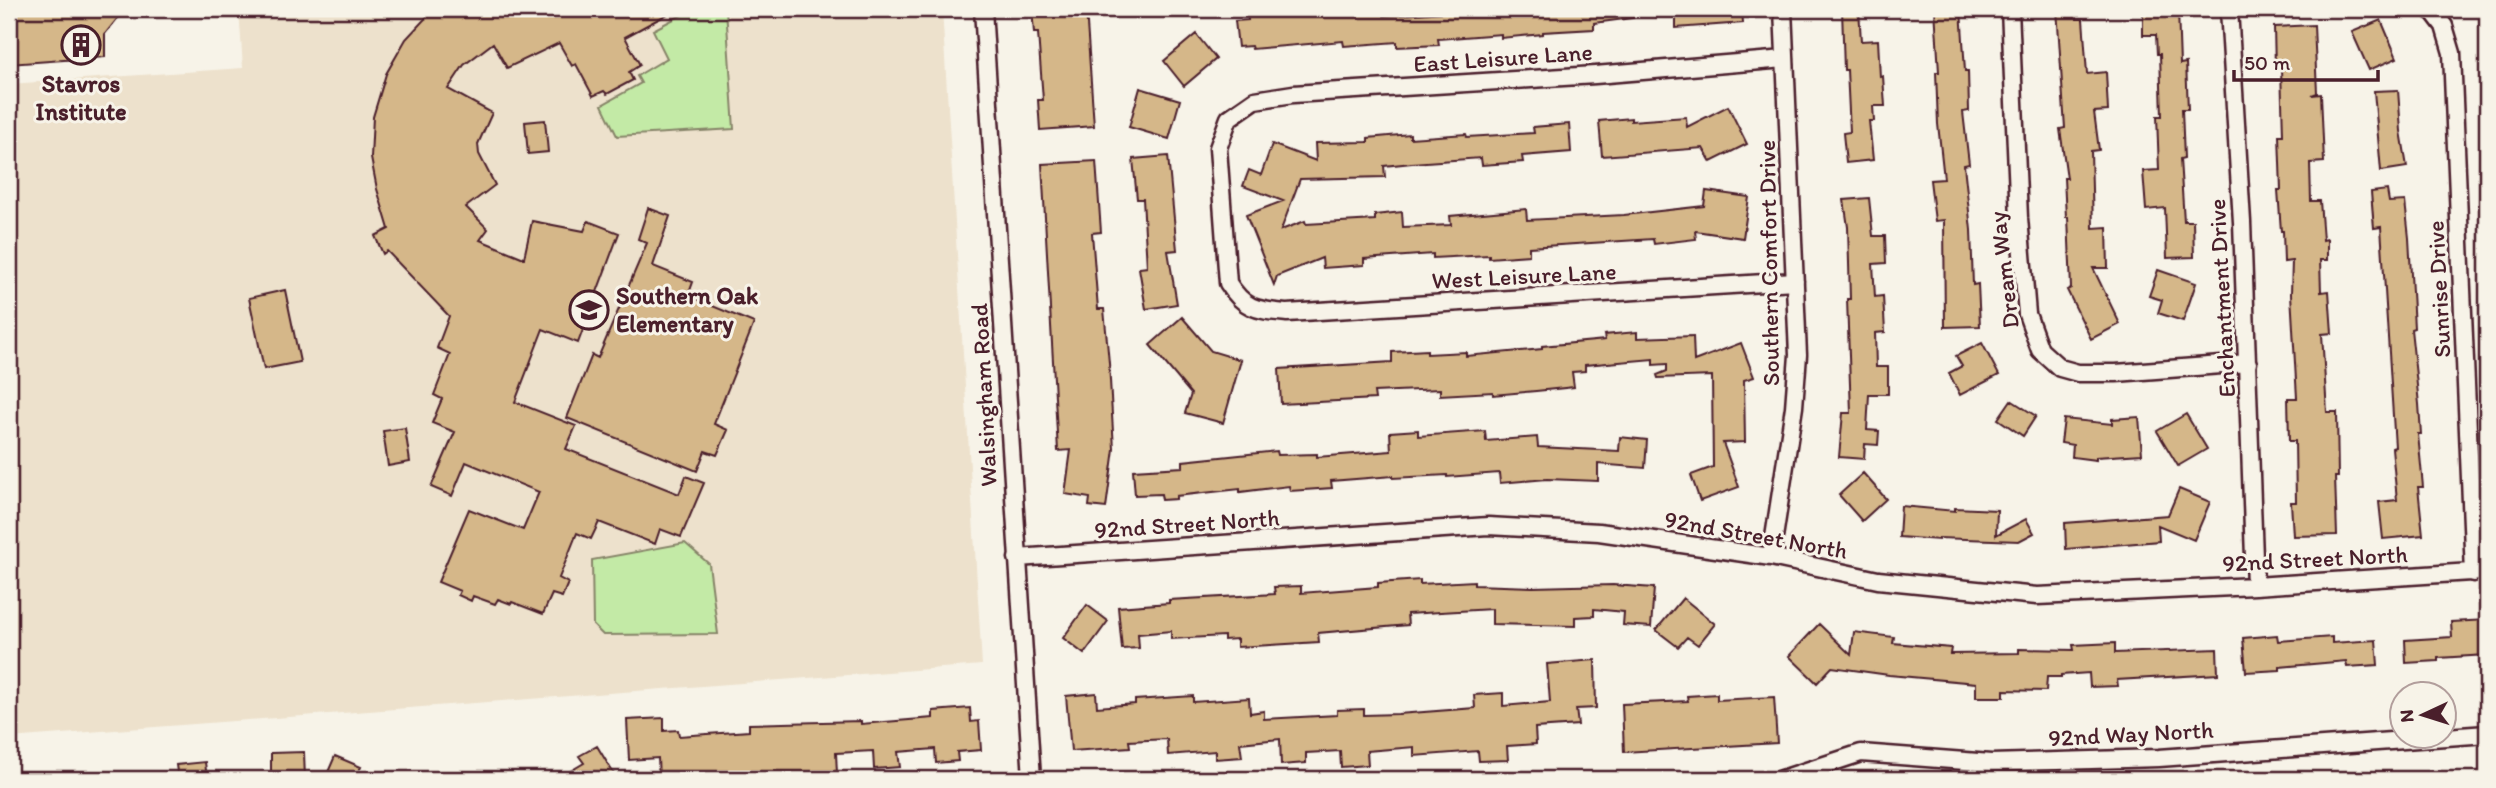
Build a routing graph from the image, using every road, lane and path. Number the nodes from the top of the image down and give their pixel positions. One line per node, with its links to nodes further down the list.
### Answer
1 (983, 9): 11 (street, Walsingham Road)
2 (1783, 9): 6 (street, Southern Comfort Drive)
3 (2010, 9): 9 (street, Dream Way)
4 (2229, 9): 9 (street, Enchantment Drive)
5 (2431, 9): 12 (street, Sunrise Drive)
6 (1786, 59): 7 (street, Southern Comfort Drive); 8 (street, East Leisure Lane)
7 (1795, 281): 8 (street, West Leisure Lane); 10 (street, Southern Comfort Drive)
8 (1255, 310)
9 (2248, 362): 13 (street, Enchantment Drive)
10 (1771, 557): 11 (street, 92nd Street North); 13 (street, 92nd Street North)
11 (1017, 558): 15 (street, Walsingham Road)
12 (2481, 572): 13 (street, 92nd Street North)
13 (2255, 586)
14 (2487, 734): 16 (street, 92nd Way North)
15 (1032, 779)
16 (1782, 779)

